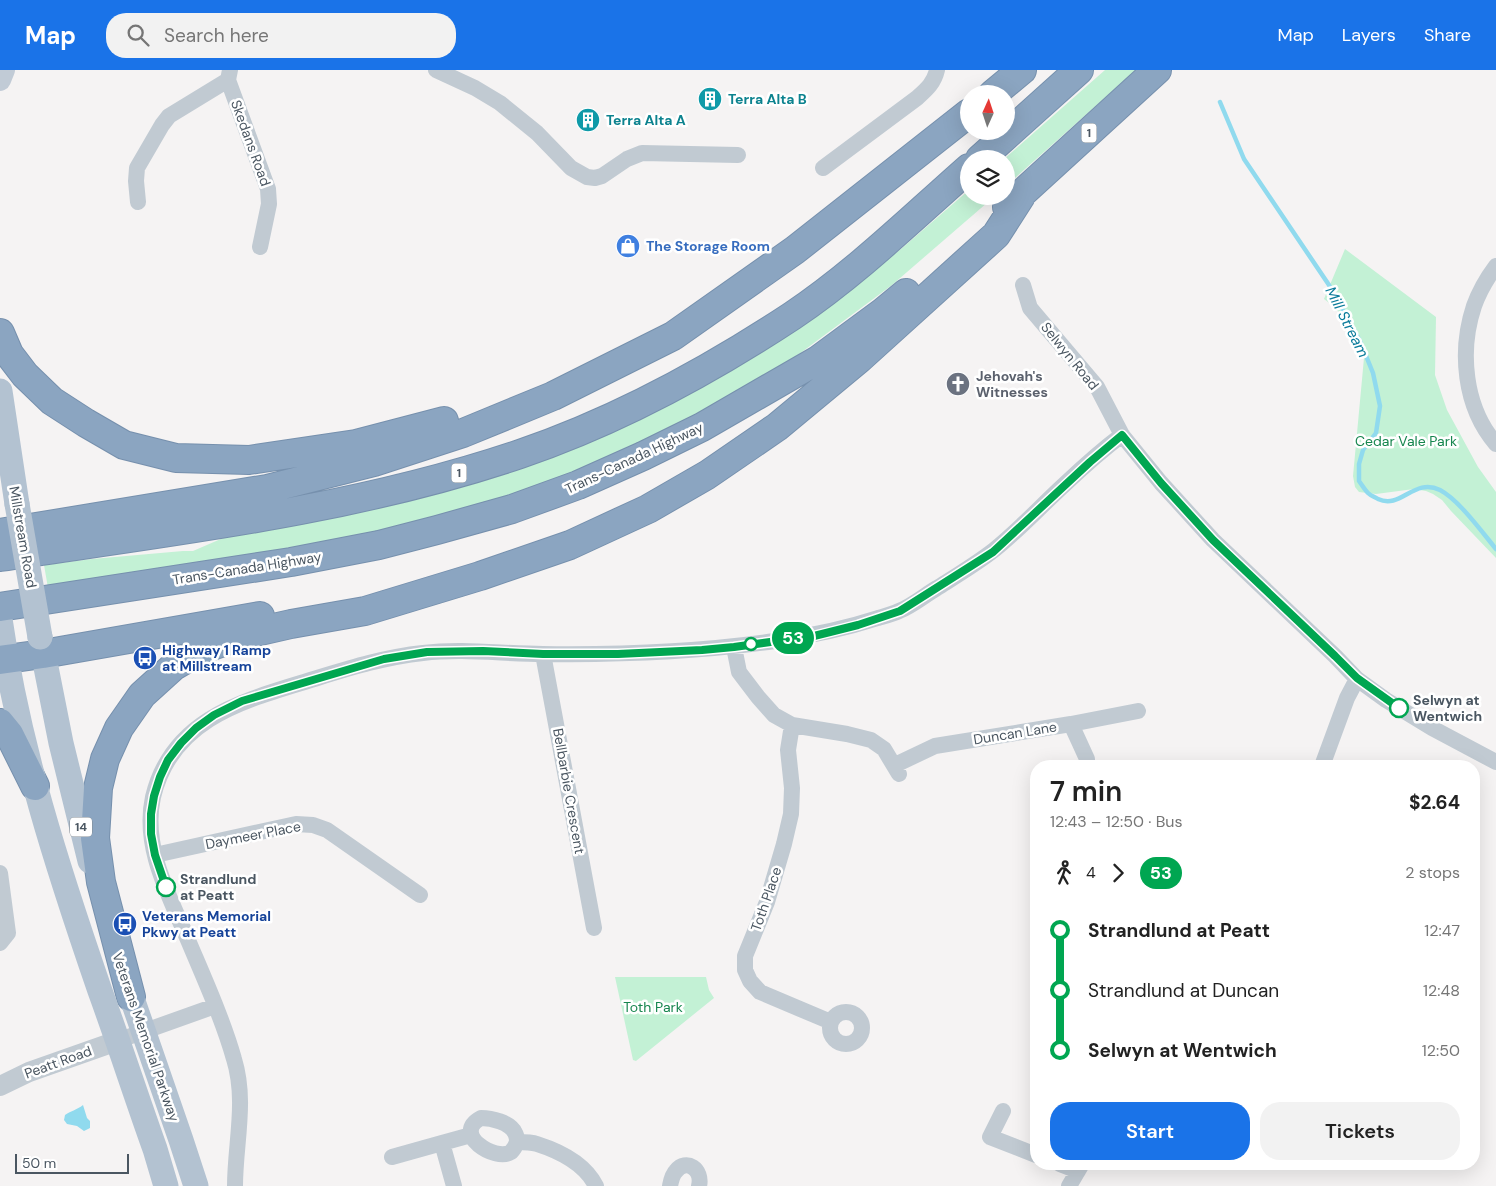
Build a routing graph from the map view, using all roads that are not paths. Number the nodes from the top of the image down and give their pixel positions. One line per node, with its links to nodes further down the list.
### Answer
1 (3, 70): 8 (main road)
2 (436, 70): 12 (street)
3 (937, 70): 13 (street)
4 (1022, 70): 9 (highway)
5 (1079, 70): 11 (highway)
6 (1157, 70): 15 (highway, Trans-Canada Highway / 1)
7 (229, 75): 16 (street); 17 (street, Skedans Road)
8 (0, 80)
9 (1003, 85)
10 (960, 120): 20 (highway)
11 (990, 150)
12 (738, 156)
13 (824, 168)
14 (960, 176): 26 (highway, 1)
15 (1021, 196): 27 (highway); 28 (highway, Trans-Canada Highway / 1)
16 (138, 202)
17 (260, 247)
18 (1496, 266): 24 (street)
19 (1023, 285): 23 (street, Selwyn Road)
20 (740, 290): 21 (highway); 25 (highway)
21 (0, 333)
22 (0, 391): 30 (main road, Millstream Road, bridge)
23 (1122, 435): 31 (street); 33 (street, Selwyn Road)
24 (1496, 444)
25 (0, 533)
26 (0, 557)
27 (480, 576): 30 (highway); 47 (highway)
28 (0, 607)
29 (2, 645): 30 (highway); 41 (main road, Veterans Memorial Parkway / 14)
30 (41, 645): 47 (main road, Veterans Memorial Parkway / 14)
31 (734, 647): 32 (street); 37 (street)
32 (543, 654): 42 (street); 45 (street, Bellbarbie Crescent)
33 (1357, 678): 39 (street); 40 (street, Selwyn Road)
34 (1138, 710): 36 (street, Duncan Lane)
35 (0, 723): 41 (highway)
36 (1072, 724): 37 (street, Duncan Lane); 38 (street)
37 (792, 725): 49 (street, Toth Place)
38 (1087, 760)
39 (1324, 760)
40 (1496, 762)
41 (35, 786): 51 (main road, Veterans Memorial Parkway / 14)
42 (155, 855): 44 (street, Daymeer Place); 48 (street)
43 (0, 872): 46 (street)
44 (420, 895)
45 (594, 928)
46 (0, 943)
47 (131, 997): 50 (main road, Veterans Memorial Parkway / 14)
48 (215, 1006): 50 (street); 62 (street)
49 (831, 1022)
50 (144, 1031): 51 (street); 61 (main road, Veterans Memorial Parkway / 14)
51 (117, 1041): 52 (street, Peatt Road); 60 (main road, Veterans Memorial Parkway / 14)
52 (0, 1086)
53 (1003, 1111): 57 (street)
54 (471, 1135): 55 (street); 55 (street); 56 (street)
55 (517, 1142): 64 (street)
56 (442, 1143): 58 (street); 63 (street)
57 (1030, 1153)
58 (392, 1157)
59 (1078, 1170): 67 (street)
60 (166, 1186)
61 (196, 1186)
62 (235, 1186)
63 (454, 1186)
64 (596, 1186)
65 (670, 1186): 66 (street)
66 (699, 1186)
67 (1069, 1186)

